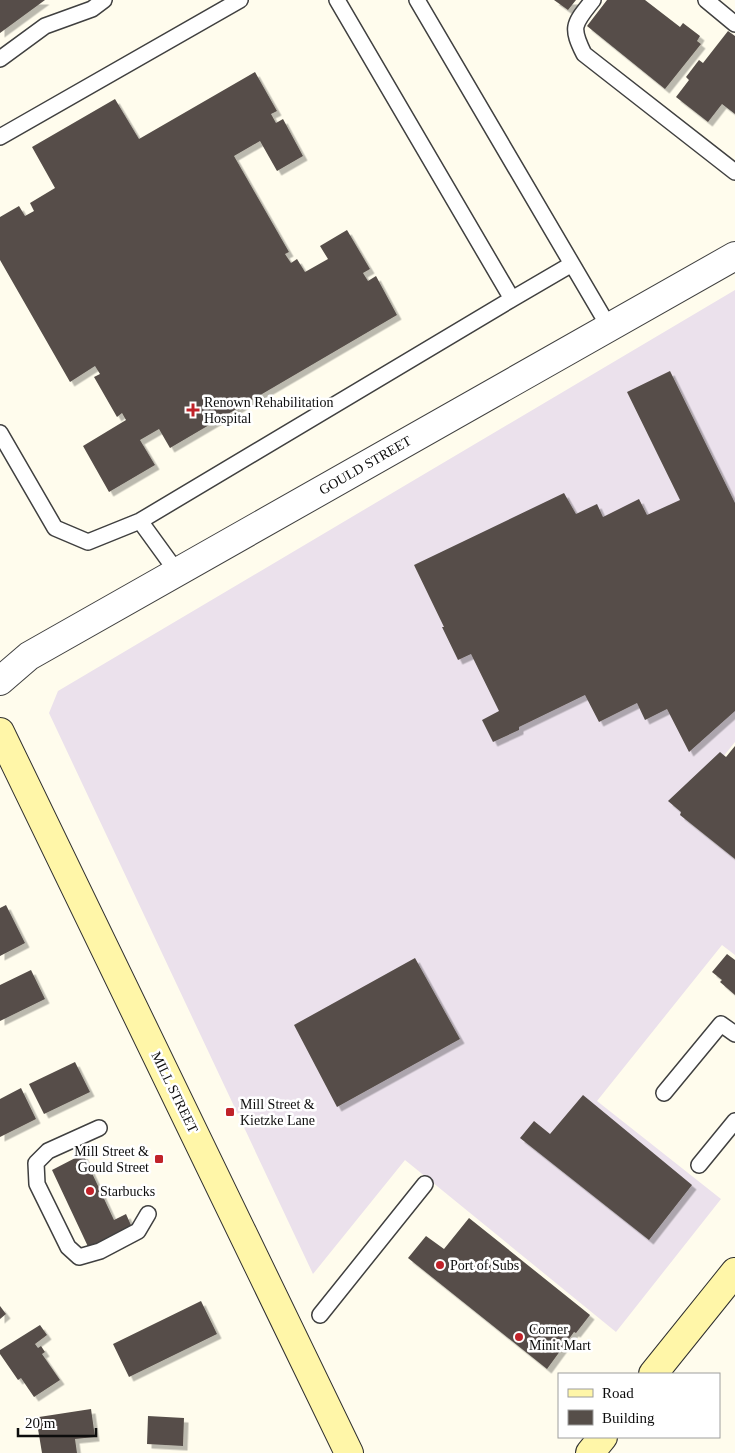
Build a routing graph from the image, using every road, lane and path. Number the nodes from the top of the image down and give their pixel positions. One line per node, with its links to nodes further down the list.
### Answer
1 (104, 0): 8 (lane)
2 (240, 0): 9 (lane)
3 (337, 0): 13 (lane)
4 (417, 0): 12 (lane)
5 (593, 0): 10 (lane)
6 (706, 0): 7 (lane)
7 (735, 24)
8 (0, 59)
9 (0, 137)
10 (735, 172)
11 (735, 256): 14 (street, GOULD STREET)
12 (572, 264): 13 (lane); 14 (lane)
13 (512, 299): 16 (lane)
14 (609, 327): 17 (street, GOULD STREET)
15 (0, 433): 16 (lane)
16 (140, 521): 17 (lane)
17 (177, 572): 18 (street, GOULD STREET)
18 (0, 681)
19 (0, 732): 31 (main road, MILL STREET)
20 (735, 1034): 21 (lane)
21 (664, 1093)
22 (735, 1120): 24 (lane)
23 (99, 1128): 26 (lane)
24 (699, 1165)
25 (425, 1184): 28 (lane)
26 (148, 1214)
27 (735, 1272): 29 (main road)
28 (320, 1315)
29 (654, 1373)
30 (602, 1438): 32 (main road)
31 (348, 1453)
32 (590, 1453)

